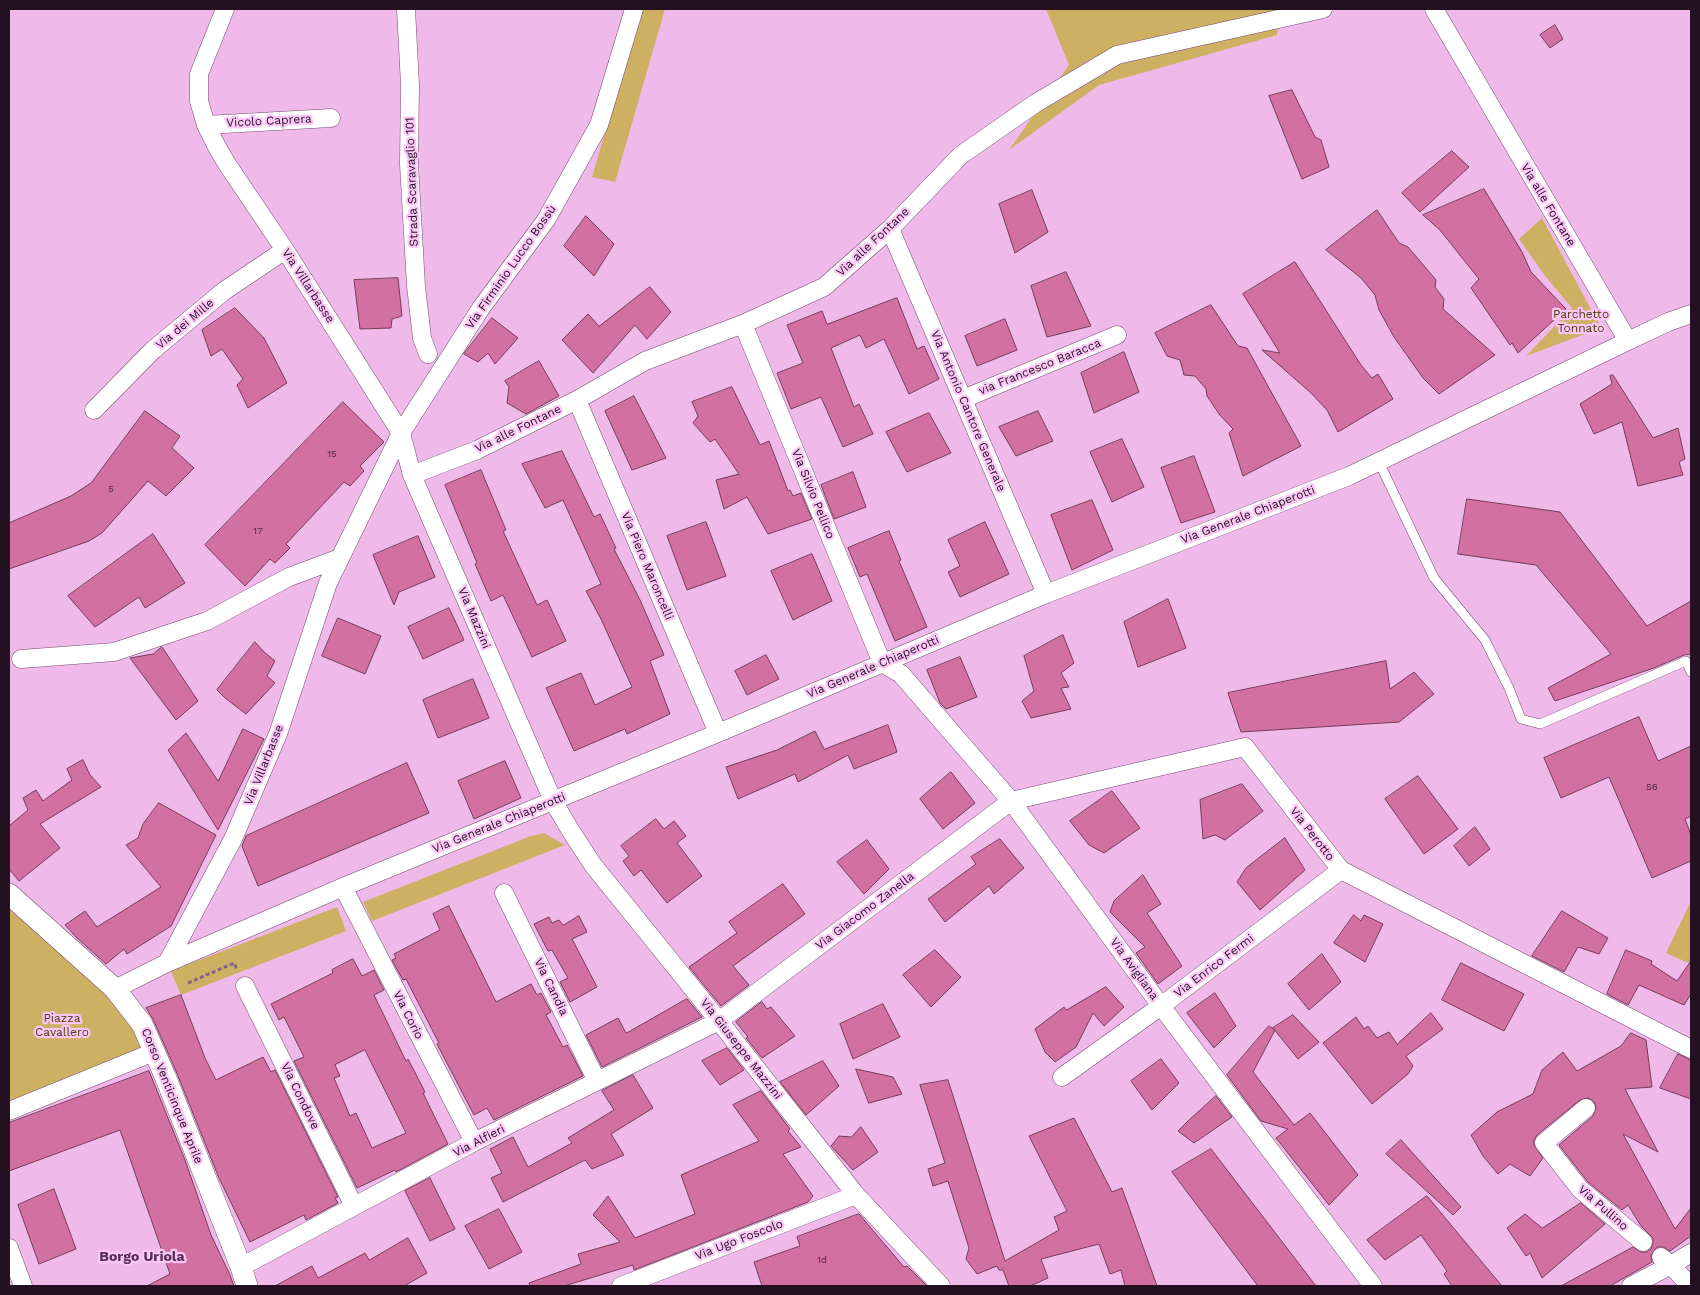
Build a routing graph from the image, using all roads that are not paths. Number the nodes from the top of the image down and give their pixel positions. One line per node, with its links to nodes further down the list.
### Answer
1 (225, 9): 7 (street, Via Villarbasse)
2 (406, 9): 14 (street, Strada Scaravaglio 101)
3 (634, 9): 18 (street, Via Firminio Lucco Bossù)
4 (1324, 9): 8 (street, Via alle Fontane)
5 (1434, 9): 13 (street, Via alle Fontane)
6 (331, 118): 7 (street, Vicolo Caprera)
7 (206, 125): 9 (street, Via Villarbasse)
8 (890, 229): 11 (street, Via alle Fontane); 15 (street, Via Antonio Cantore Generale)
9 (284, 250): 17 (street, Via dei Mille); 18 (street, Via Villarbasse)
10 (1691, 314): 13 (street)
11 (743, 324): 16 (street, Via alle Fontane); 24 (street, Via Silvio Pellico)
12 (1117, 335): 15 (street, via Francesco Baracca)
13 (1628, 341): 19 (street, Via Generale Chiaperotti)
14 (428, 354)
15 (963, 399): 22 (street, Via Antonio Cantore Generale)
16 (577, 400): 20 (street, Via alle Fontane); 26 (street, Via Piero Maroncelli)
17 (94, 410)
18 (401, 433): 20 (street, Via Mazzini); 21 (street, Via Villarbasse)
19 (1379, 462): 22 (street, Via Generale Chiaperotti); 25 (lane)
20 (412, 475): 27 (street, Via Mazzini)
21 (340, 558): 23 (street); 33 (street, Via Villarbasse)
22 (1046, 594): 24 (street, Via Generale Chiaperotti)
23 (21, 660)
24 (882, 663): 26 (street, Via Generale Chiaperotti); 28 (street, Via Avigliana)
25 (1691, 672)
26 (718, 733): 27 (street, Via Generale Chiaperotti)
27 (553, 801): 30 (street, Via Generale Chiaperotti); 37 (street, Via Giuseppe Mazzini)
28 (1011, 801): 29 (street, Via Perotto); 36 (street, Via Avigliana); 37 (street, Via Giacomo Zanella)
29 (1341, 870): 36 (street, Via Enrico Fermi); 38 (street, Via Perotto)
30 (343, 887): 33 (street, Via Generale Chiaperotti); 44 (street, Via Corio)
31 (504, 893): 41 (street, Via Candia)
32 (9, 894): 35 (street, Corso Venticinque Aprile)
33 (167, 963): 35 (street, Via Generale Chiaperotti)
34 (245, 986): 46 (street, Via Condove)
35 (115, 989): 39 (street, Corso Venticinque Aprile)
36 (1161, 1006): 40 (street, Via Enrico Fermi); 55 (street, Via Avigliana)
37 (719, 1021): 41 (street, Via Alfieri); 45 (street, Via Giuseppe Mazzini)
38 (1691, 1048)
39 (154, 1052): 43 (street); 51 (street, Corso Venticinque Aprile)
40 (1062, 1077)
41 (597, 1081): 44 (street, Via Alfieri)
42 (1586, 1108): 47 (street, Via Pullino)
43 (9, 1111)
44 (474, 1142): 46 (street, Via Alfieri)
45 (856, 1195): 53 (street, Via Ugo Foscolo); 54 (street, Via Giuseppe Mazzini)
46 (354, 1206): 51 (street, Via Alfieri)
47 (1643, 1242)
48 (9, 1248): 52 (street)
49 (1691, 1253): 50 (street)
50 (1666, 1261): 56 (street); 57 (street)
51 (244, 1276)
52 (23, 1286)
53 (621, 1286)
54 (941, 1286)
55 (1373, 1286)
56 (1631, 1286)
57 (1690, 1286)

